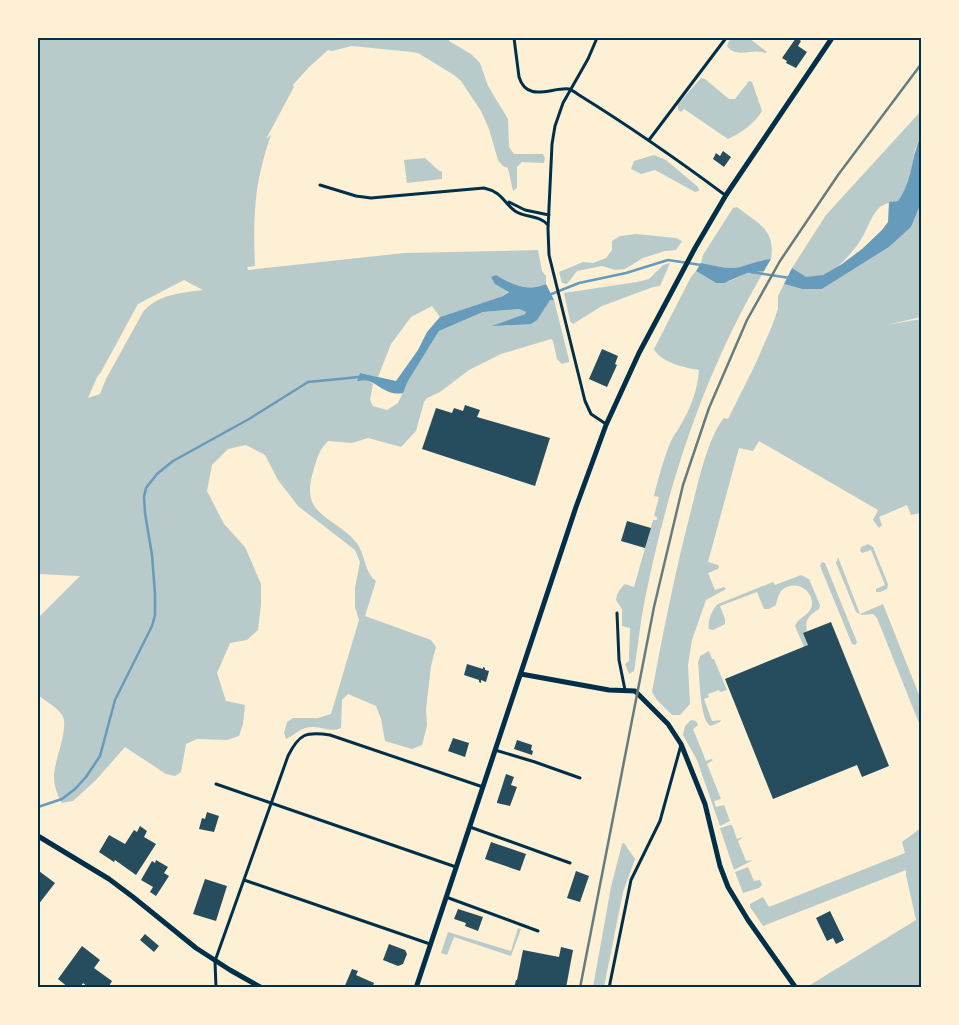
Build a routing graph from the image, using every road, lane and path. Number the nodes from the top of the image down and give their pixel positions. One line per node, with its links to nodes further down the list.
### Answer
1 (514, 38): 5 (street)
2 (597, 38): 5 (street)
3 (726, 38): 6 (street)
4 (832, 38): 8 (main road)
5 (570, 89): 6 (street); 10 (street)
6 (649, 140): 8 (street)
7 (320, 185): 9 (street)
8 (726, 195): 12 (main road)
9 (506, 201): 10 (street); 11 (street)
10 (549, 215): 11 (street)
11 (548, 225): 12 (street)
12 (606, 425): 14 (main road)
13 (617, 613): 15 (street)
14 (521, 674): 15 (main road); 17 (main road)
15 (625, 690): 16 (main road)
16 (681, 744): 34 (street); 35 (main road)
17 (494, 750): 18 (street); 20 (main road)
18 (580, 778)
19 (216, 784): 21 (street)
20 (483, 787): 21 (street); 22 (main road)
21 (270, 804): 25 (street); 26 (street)
22 (470, 827): 24 (street); 25 (main road)
23 (38, 836): 30 (main road)
24 (570, 863)
25 (456, 867): 27 (main road)
26 (244, 880): 29 (street); 30 (street)
27 (446, 897): 28 (street); 29 (main road)
28 (538, 931)
29 (431, 944): 33 (main road)
30 (215, 961): 31 (street); 32 (main road)
31 (216, 988)
32 (262, 988)
33 (416, 988)
34 (609, 988)
35 (796, 988)

